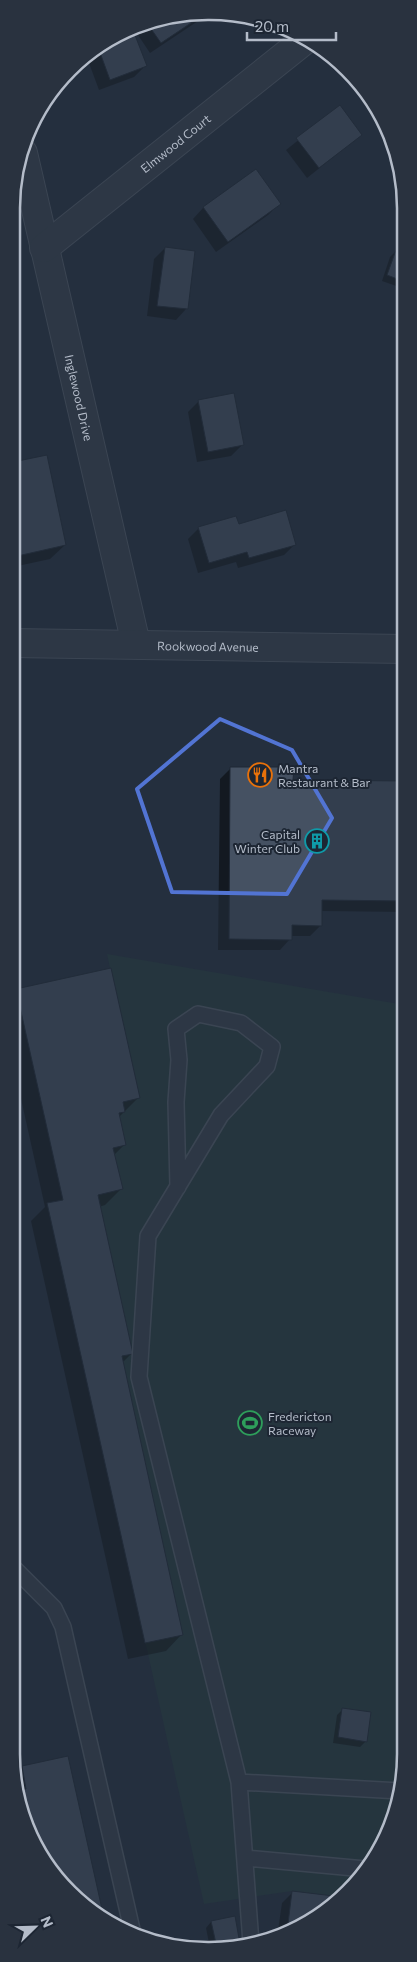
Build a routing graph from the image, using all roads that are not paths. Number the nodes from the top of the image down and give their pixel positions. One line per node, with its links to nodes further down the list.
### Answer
1 (300, 44): 3 (street, Elmwood Court)
2 (25, 164): 3 (street, Inglewood Drive)
3 (44, 248): 5 (street, Inglewood Drive)
4 (20, 643): 5 (street, Rookwood Avenue)
5 (136, 644): 6 (street, Rookwood Avenue)
6 (397, 649)
7 (178, 1186): 7 (lane); 9 (lane)
8 (20, 1573): 13 (lane)
9 (239, 1782): 10 (lane); 11 (lane)
10 (393, 1791)
11 (245, 1858): 12 (lane); 14 (lane)
12 (357, 1869)
13 (131, 1926)
14 (251, 1937)

